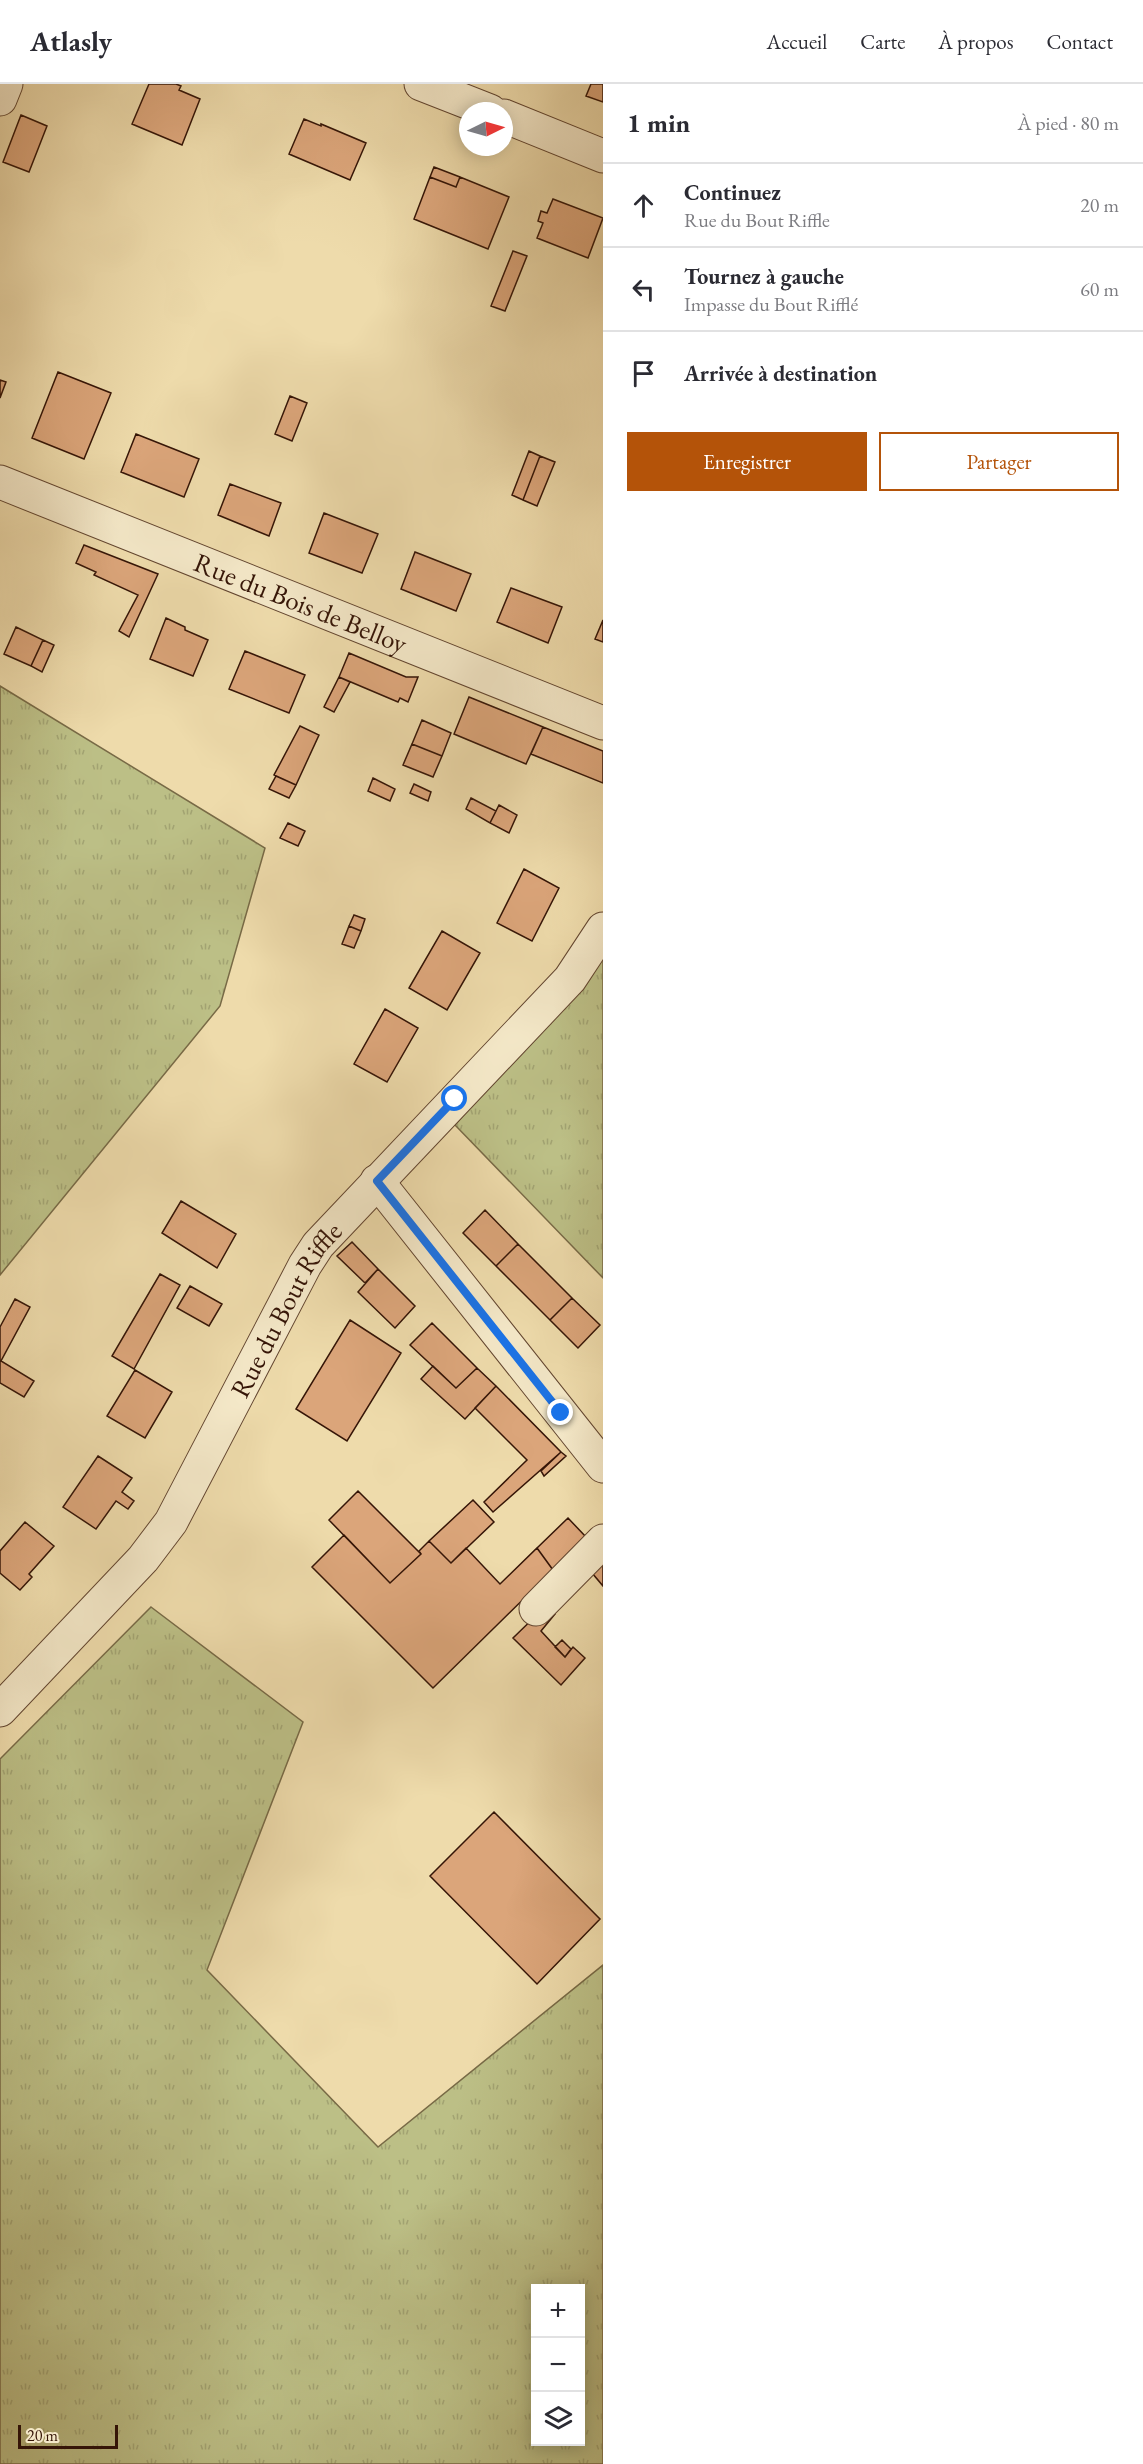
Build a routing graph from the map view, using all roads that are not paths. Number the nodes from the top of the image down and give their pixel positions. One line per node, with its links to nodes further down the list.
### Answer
1 (6, 84): 3 (street)
2 (421, 84): 4 (street)
3 (0, 99)
4 (467, 102)
5 (513, 120): 6 (street)
6 (603, 156)
7 (0, 482): 8 (street, Rue du Bois de Belloy)
8 (603, 723)
9 (603, 929): 10 (street, Rue du Bout Riffle)
10 (377, 1181): 11 (street); 14 (street, Rue du Bout Riffle)
11 (603, 1466)
12 (603, 1541): 13 (street)
13 (536, 1609)
14 (0, 1710)

